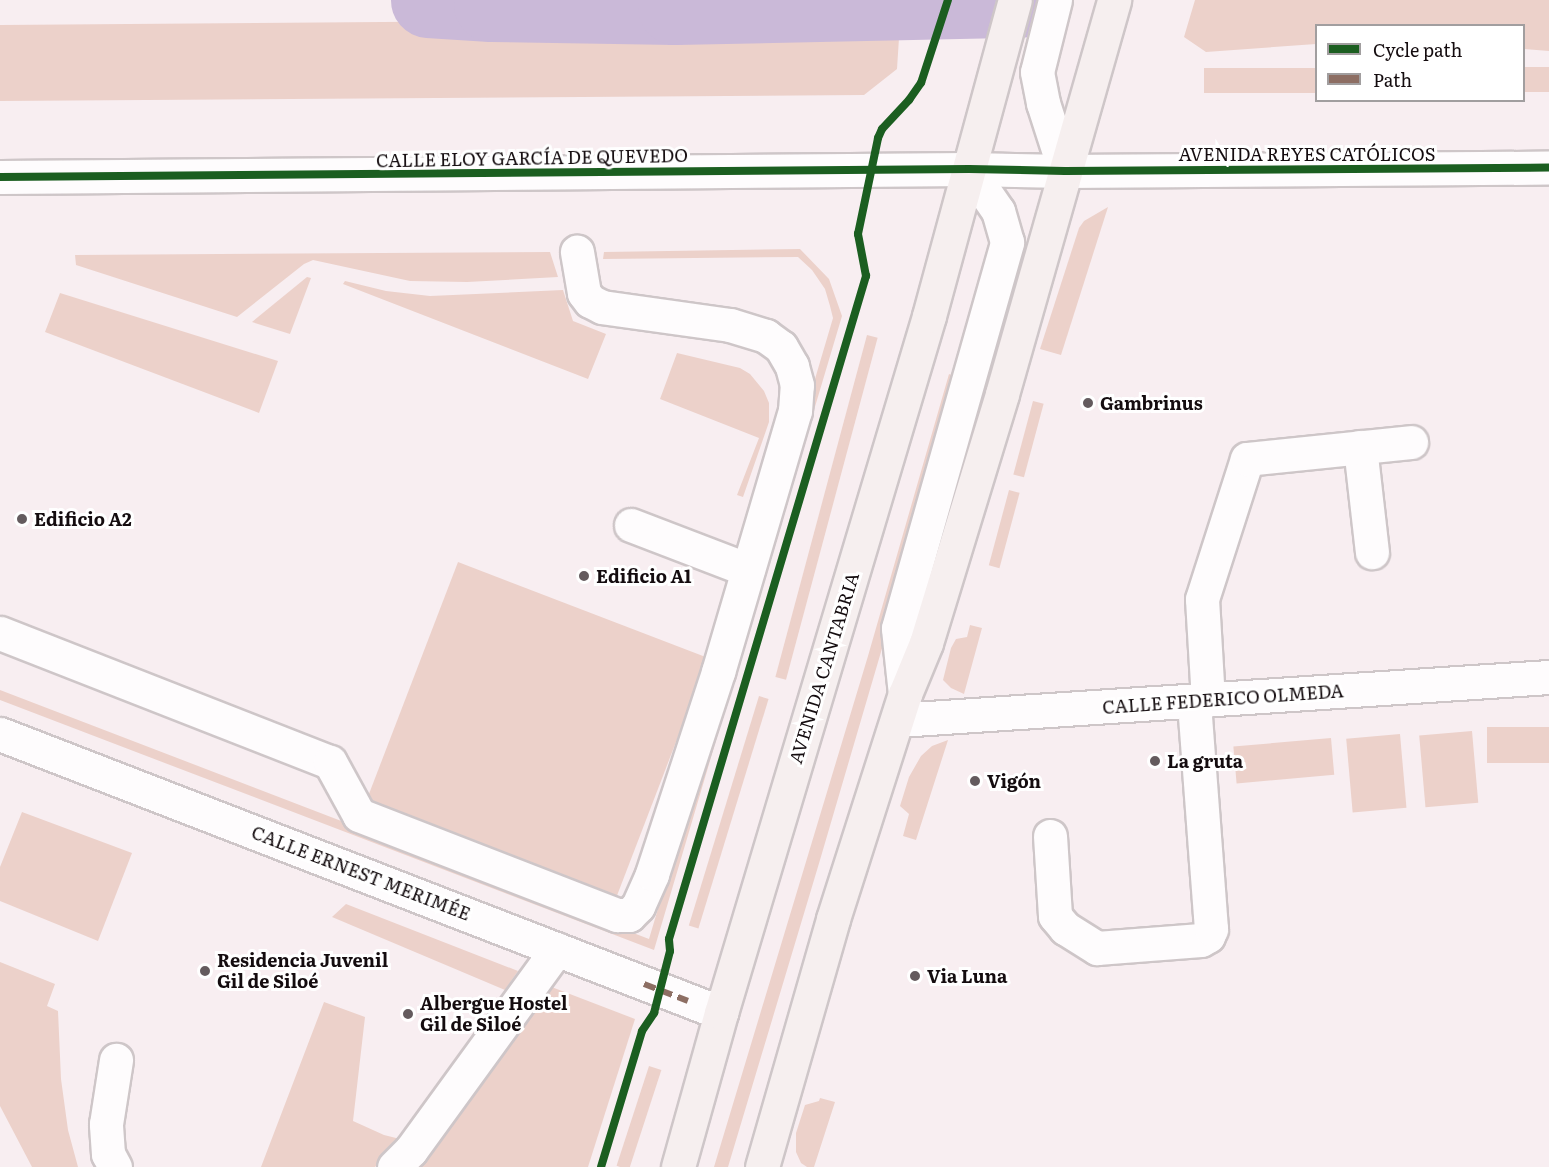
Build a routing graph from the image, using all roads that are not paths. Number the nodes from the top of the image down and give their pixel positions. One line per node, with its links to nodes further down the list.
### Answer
1 (1015, 0): 5 (main road, AVENIDA CANTABRIA)
2 (1054, 0): 6 (street)
3 (1114, 0): 6 (main road)
4 (1549, 168): 6 (street, AVENIDA REYES CATÓLICOS)
5 (969, 169): 6 (street, CALLE ELOY GARCÍA DE QUEVEDO); 7 (street, CALLE ELOY GARCÍA DE QUEVEDO); 17 (street); 21 (main road, AVENIDA CANTABRIA)
6 (1065, 171): 17 (main road)
7 (0, 177)
8 (577, 252): 13 (street)
9 (1411, 442): 10 (street)
10 (1360, 447): 12 (street); 16 (street)
11 (630, 525): 13 (street)
12 (1372, 552)
13 (748, 570): 14 (street)
14 (0, 633)
15 (1549, 677): 16 (street, CALLE FEDERICO OLMEDA)
16 (1201, 700): 17 (street, CALLE FEDERICO OLMEDA); 19 (street)
17 (901, 707): 23 (main road)
18 (0, 734): 20 (street, CALLE ERNEST MERIMÉE)
19 (1050, 836)
20 (557, 949): 21 (street, CALLE ERNEST MERIMÉE); 25 (street)
21 (721, 1013): 26 (main road, AVENIDA CANTABRIA)
22 (116, 1060): 24 (street)
23 (772, 1135): 27 (main road); 28 (street)
24 (115, 1167)
25 (394, 1167)
26 (678, 1167)
27 (762, 1167)
28 (780, 1167)

